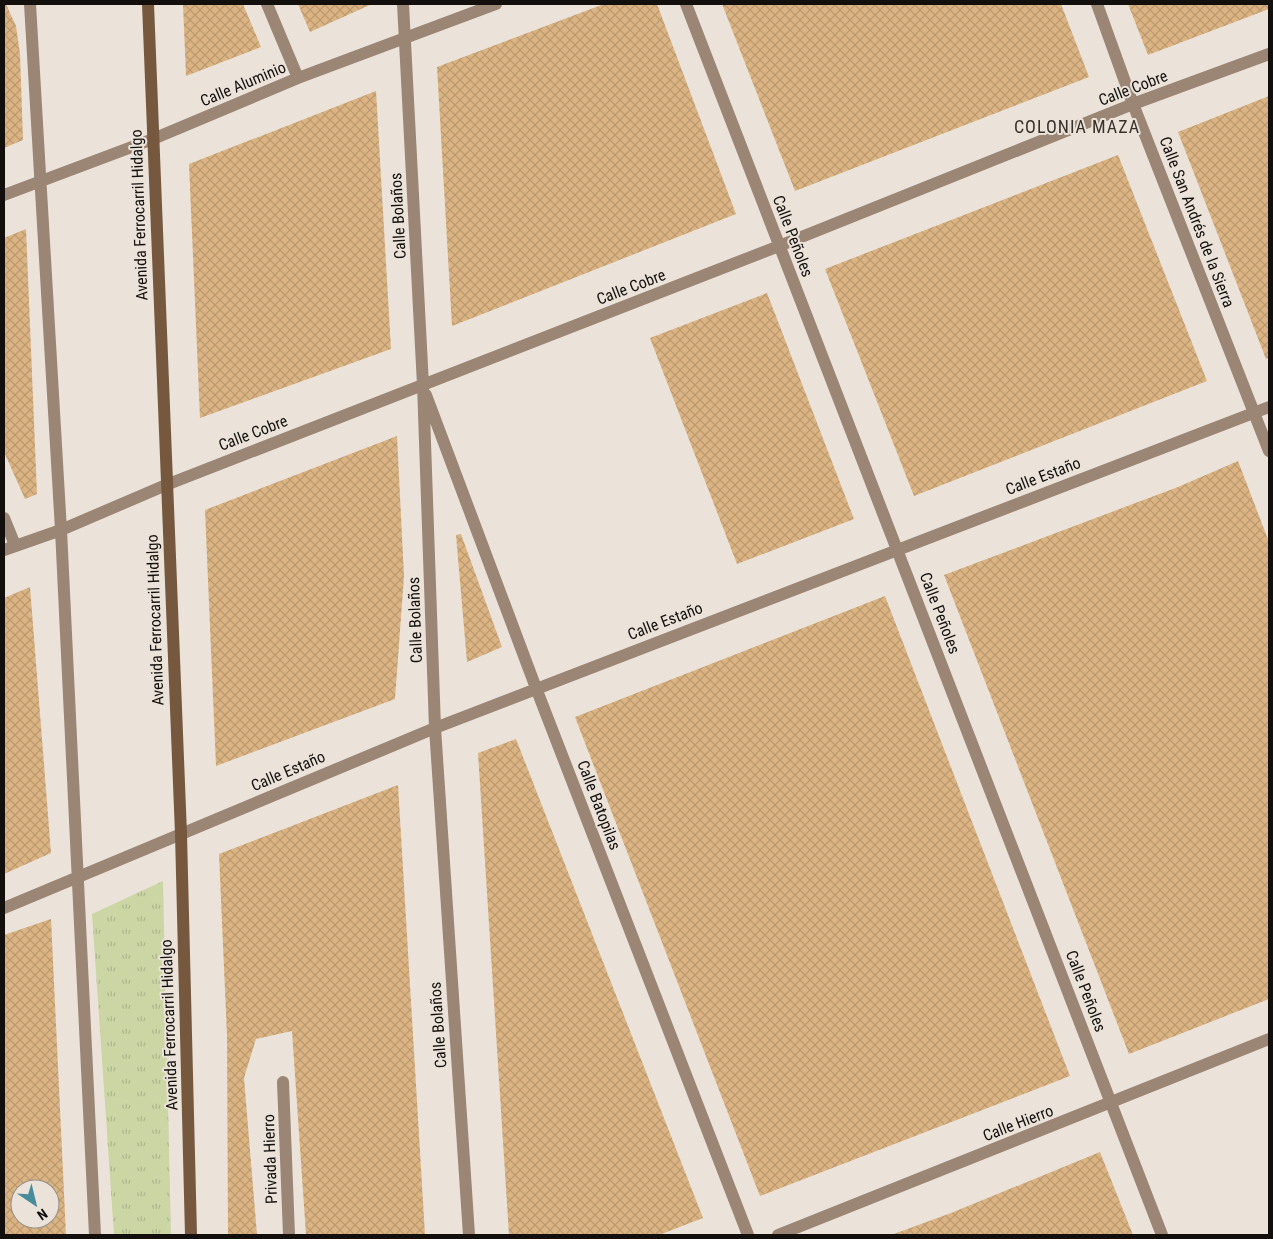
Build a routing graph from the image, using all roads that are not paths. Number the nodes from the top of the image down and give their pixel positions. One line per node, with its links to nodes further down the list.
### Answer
1 (30, 4): 13 (street)
2 (148, 4): 12 (main road, Avenida Ferrocarril Hidalgo)
3 (267, 4): 10 (street)
4 (404, 4): 8 (street, Calle Bolaños)
5 (496, 4): 8 (street, Calle Aluminio)
6 (686, 4): 15 (street, Calle Peñoles)
7 (1097, 4): 11 (street, Calle San Andrés de la Sierra)
8 (405, 37): 10 (street, Calle Aluminio); 16 (street, Calle Bolaños)
9 (1269, 54): 11 (street, Calle Cobre)
10 (298, 78): 12 (street, Calle Aluminio)
11 (1134, 104): 15 (street, Calle Cobre); 18 (street, Calle San Andrés de la Sierra)
12 (153, 139): 13 (street, Calle Aluminio); 20 (main road, Avenida Ferrocarril Hidalgo)
13 (39, 181): 14 (street, Calle Aluminio); 22 (street)
14 (4, 195)
15 (779, 246): 16 (street, Calle Cobre); 24 (street, Calle Peñoles)
16 (423, 385): 20 (street, Calle Cobre); 25 (street, Calle Batopilas); 26 (street, Calle Bolaños)
17 (1269, 408): 18 (street, Calle Estaño)
18 (1254, 413): 19 (street, Calle San Andrés de la Sierra); 24 (street, Calle Estaño)
19 (1269, 452)
20 (166, 485): 22 (street, Calle Cobre); 27 (main road, Avenida Ferrocarril Hidalgo)
21 (4, 518): 23 (street)
22 (61, 530): 23 (street, Calle Cobre); 28 (street)
23 (10, 548)
24 (897, 549): 25 (street, Calle Estaño); 32 (street, Calle Peñoles)
25 (536, 688): 26 (street, Calle Estaño); 37 (street, Calle Batopilas)
26 (435, 728): 27 (street, Calle Estaño); 36 (street, Calle Bolaños)
27 (180, 834): 28 (street, Calle Estaño); 34 (main road, Avenida Ferrocarril Hidalgo)
28 (77, 878): 29 (street, Calle Estaño); 33 (street)
29 (4, 908)
30 (1269, 1040): 32 (street, Calle Hierro)
31 (283, 1082): 35 (street, Privada Hierro)
32 (1113, 1104): 38 (street, Calle Hierro); 39 (street, Calle Peñoles)
33 (95, 1235)
34 (191, 1235)
35 (290, 1235)
36 (468, 1235)
37 (748, 1235)
38 (778, 1235)
39 (1162, 1235)

